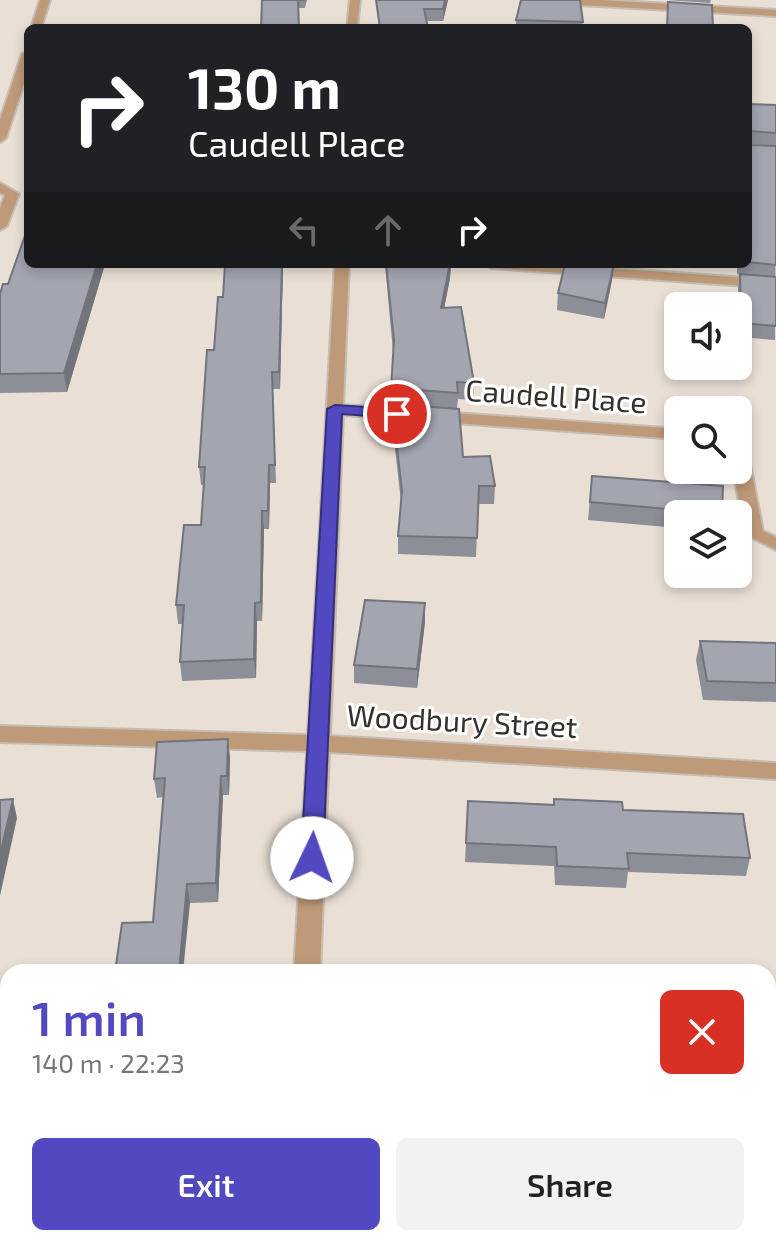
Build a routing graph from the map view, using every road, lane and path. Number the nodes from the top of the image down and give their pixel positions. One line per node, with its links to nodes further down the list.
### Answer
1 (45, 0): 5 (street)
2 (355, 0): 6 (street)
3 (544, 0): 4 (street)
4 (776, 13)
5 (37, 24)
6 (352, 24)
7 (24, 63): 8 (street)
8 (6, 104): 9 (street)
9 (0, 138)
10 (0, 187): 11 (street)
11 (0, 226)
12 (342, 268): 15 (street)
13 (548, 268): 14 (street)
14 (776, 284)
15 (335, 409): 16 (street, Caudell Place); 20 (street)
16 (664, 433)
17 (745, 484): 18 (street)
18 (776, 544)
19 (0, 734): 20 (street, Woodbury Street)
20 (317, 743): 21 (street, Woodbury Street); 22 (street)
21 (776, 771)
22 (307, 964)

